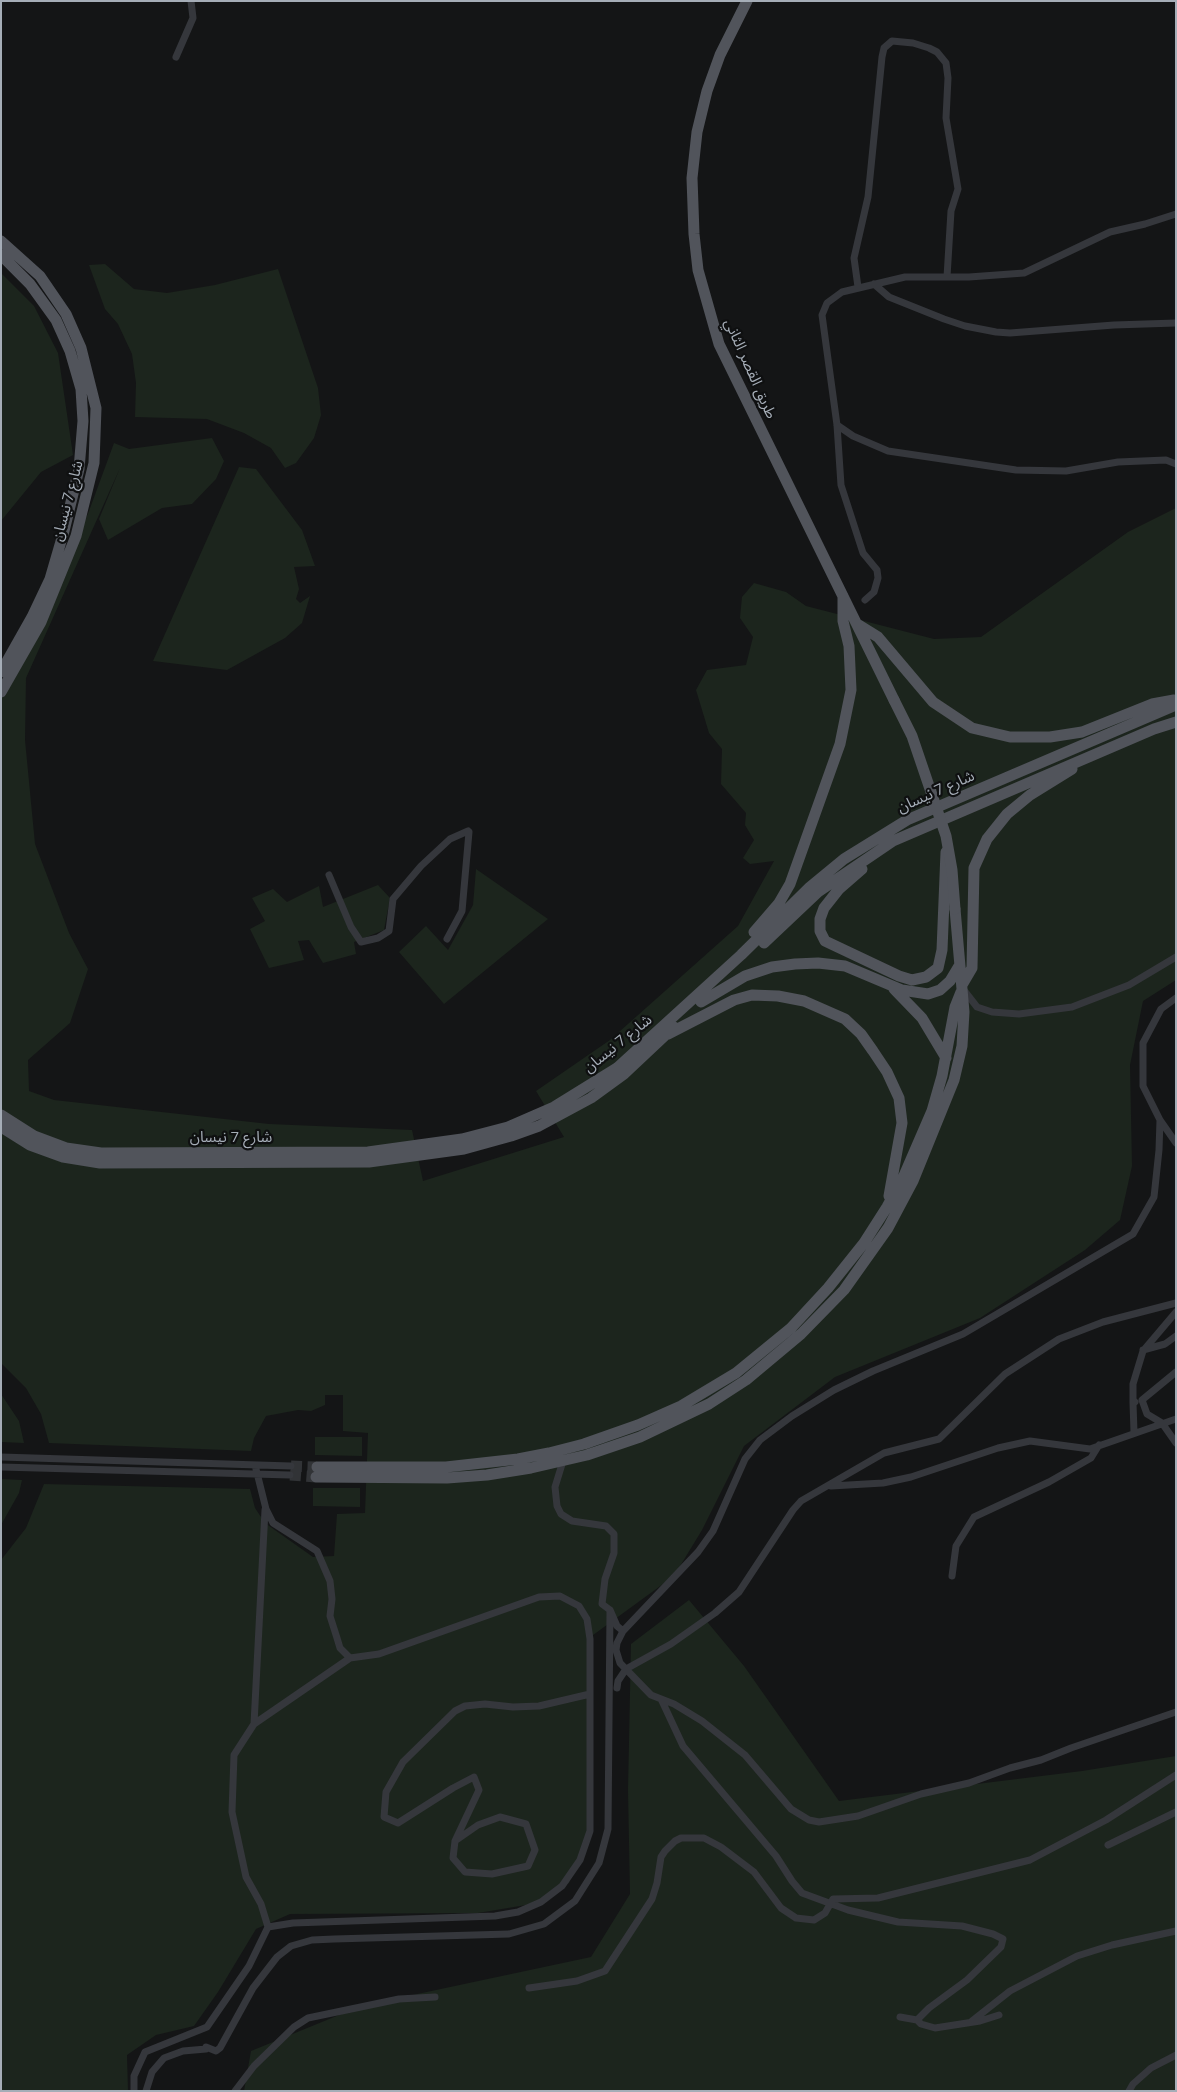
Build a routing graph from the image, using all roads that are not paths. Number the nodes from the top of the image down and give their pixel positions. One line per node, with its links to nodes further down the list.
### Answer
1 (191, 1): 3 (street)
2 (748, 1): 13 (main road, طريق القصر الثاني)
3 (176, 58)
4 (1176, 214): 7 (street)
5 (1, 241): 17 (main road, شارع 7 نيسان)
6 (1, 255): 16 (main road, شارع 7 نيسان)
7 (947, 277): 8 (street); 9 (street)
8 (874, 284): 9 (street); 10 (street)
9 (858, 287): 11 (street)
10 (1176, 323)
11 (837, 425): 12 (street); 14 (street)
12 (1176, 464)
13 (843, 594): 15 (main road, طريق القصر الثاني); 26 (main road)
14 (865, 600)
15 (857, 624): 18 (main road); 24 (main road, طريق القصر الثاني, bridge)
16 (1, 672)
17 (1, 692)
18 (1176, 699)
19 (1176, 705): 26 (main road, شارع 7 نيسان)
20 (1176, 722): 21 (main road, شارع 7 نيسان)
21 (1086, 758): 22 (main road, شارع 7 نيسان); 30 (main road)
22 (892, 841): 24 (main road); 32 (main road, شارع 7 نيسان)
23 (329, 875): 25 (street)
24 (950, 908): 28 (main road)
25 (447, 939)
26 (740, 955): 35 (main road, شارع 7 نيسان)
27 (1176, 957): 30 (street)
28 (959, 966): 29 (main road); 30 (main road)
29 (889, 984): 32 (main road); 34 (main road)
30 (962, 987): 34 (main road); 53 (main road)
31 (1176, 998): 36 (street)
32 (701, 1002): 33 (main road, شارع 7 نيسان)
33 (664, 1036): 37 (main road, شارع 7 نيسان); 39 (main road)
34 (946, 1058): 39 (main road)
35 (1, 1115)
36 (1160, 1120): 38 (street); 63 (street)
37 (1, 1127)
38 (1176, 1144)
39 (887, 1207): 53 (main road)
40 (1176, 1303): 59 (street)
41 (1176, 1312): 43 (street)
42 (1176, 1336): 43 (street)
43 (1143, 1350): 46 (street)
44 (1176, 1372): 45 (street)
45 (1142, 1400): 46 (street); 48 (street)
46 (1133, 1403): 49 (street)
47 (1176, 1419): 48 (street)
48 (1162, 1423): 49 (street); 50 (street)
49 (1134, 1432): 51 (street)
50 (1176, 1444)
51 (1099, 1445): 59 (street); 61 (street)
52 (1, 1457): 54 (street)
53 (563, 1461): 62 (street)
54 (256, 1465): 55 (street); 57 (street)
55 (291, 1466)
56 (1, 1467): 57 (street)
57 (259, 1474): 58 (street); 60 (street)
58 (290, 1475)
59 (829, 1486): 65 (street)
60 (266, 1509): 64 (street); 70 (street)
61 (952, 1576)
62 (610, 1610): 63 (street); 87 (street)
63 (623, 1631): 65 (street)
64 (350, 1658): 67 (street); 70 (street)
65 (626, 1669): 66 (street); 68 (street)
66 (617, 1688)
67 (590, 1694): 73 (street); 76 (street)
68 (662, 1701): 69 (street); 75 (street)
69 (1176, 1712)
70 (254, 1724): 76 (street)
71 (1176, 1775): 75 (street)
72 (1176, 1812): 74 (street)
73 (455, 1841): 73 (street)
74 (1108, 1846)
75 (828, 1904): 78 (street); 82 (street)
76 (268, 1926): 86 (street)
77 (1176, 1931): 83 (street)
78 (529, 1988)
79 (436, 1996): 88 (street)
80 (999, 2015): 83 (street)
81 (900, 2017): 82 (street)
82 (917, 2020): 83 (street)
83 (972, 2021)
84 (1176, 2055): 85 (street)
85 (1172, 2060): 89 (street)
86 (134, 2091)
87 (146, 2091)
88 (235, 2091)
89 (1129, 2091)

